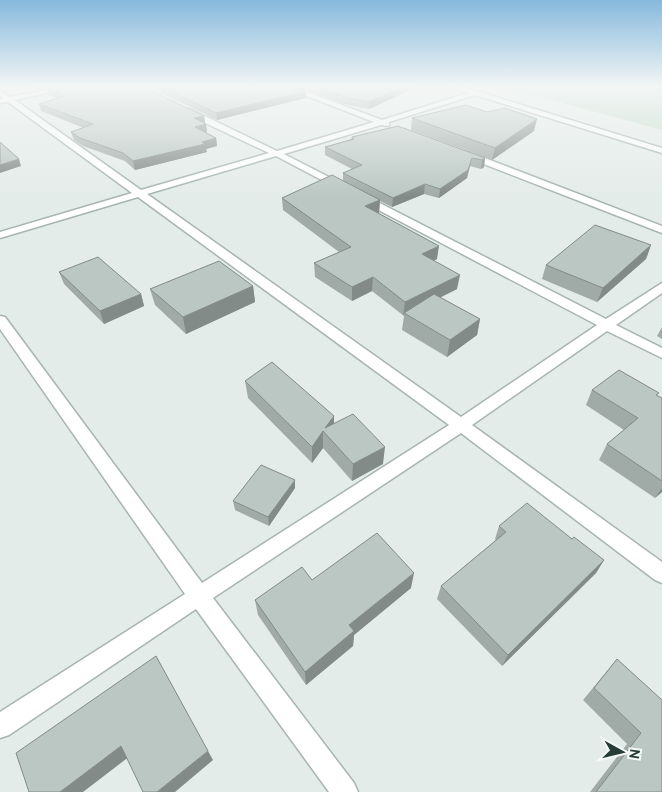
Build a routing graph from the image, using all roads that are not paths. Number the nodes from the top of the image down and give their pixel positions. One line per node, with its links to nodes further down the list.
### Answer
1 (39, 123): 9 (street)
2 (213, 123): 8 (street)
3 (384, 123): 5 (street); 8 (street)
4 (572, 123): 6 (street)
5 (393, 126)
6 (662, 151)
7 (458, 152): 10 (street)
8 (278, 154): 9 (street); 14 (street)
9 (138, 192): 11 (street); 16 (street)
10 (662, 230)
11 (0, 235)
12 (662, 287): 14 (street)
13 (0, 320): 18 (street)
14 (606, 325): 15 (street); 16 (street)
15 (662, 354)
16 (461, 425): 17 (street); 18 (street)
17 (662, 574)
18 (198, 595): 19 (street); 20 (street)
19 (0, 726)
20 (345, 792)

